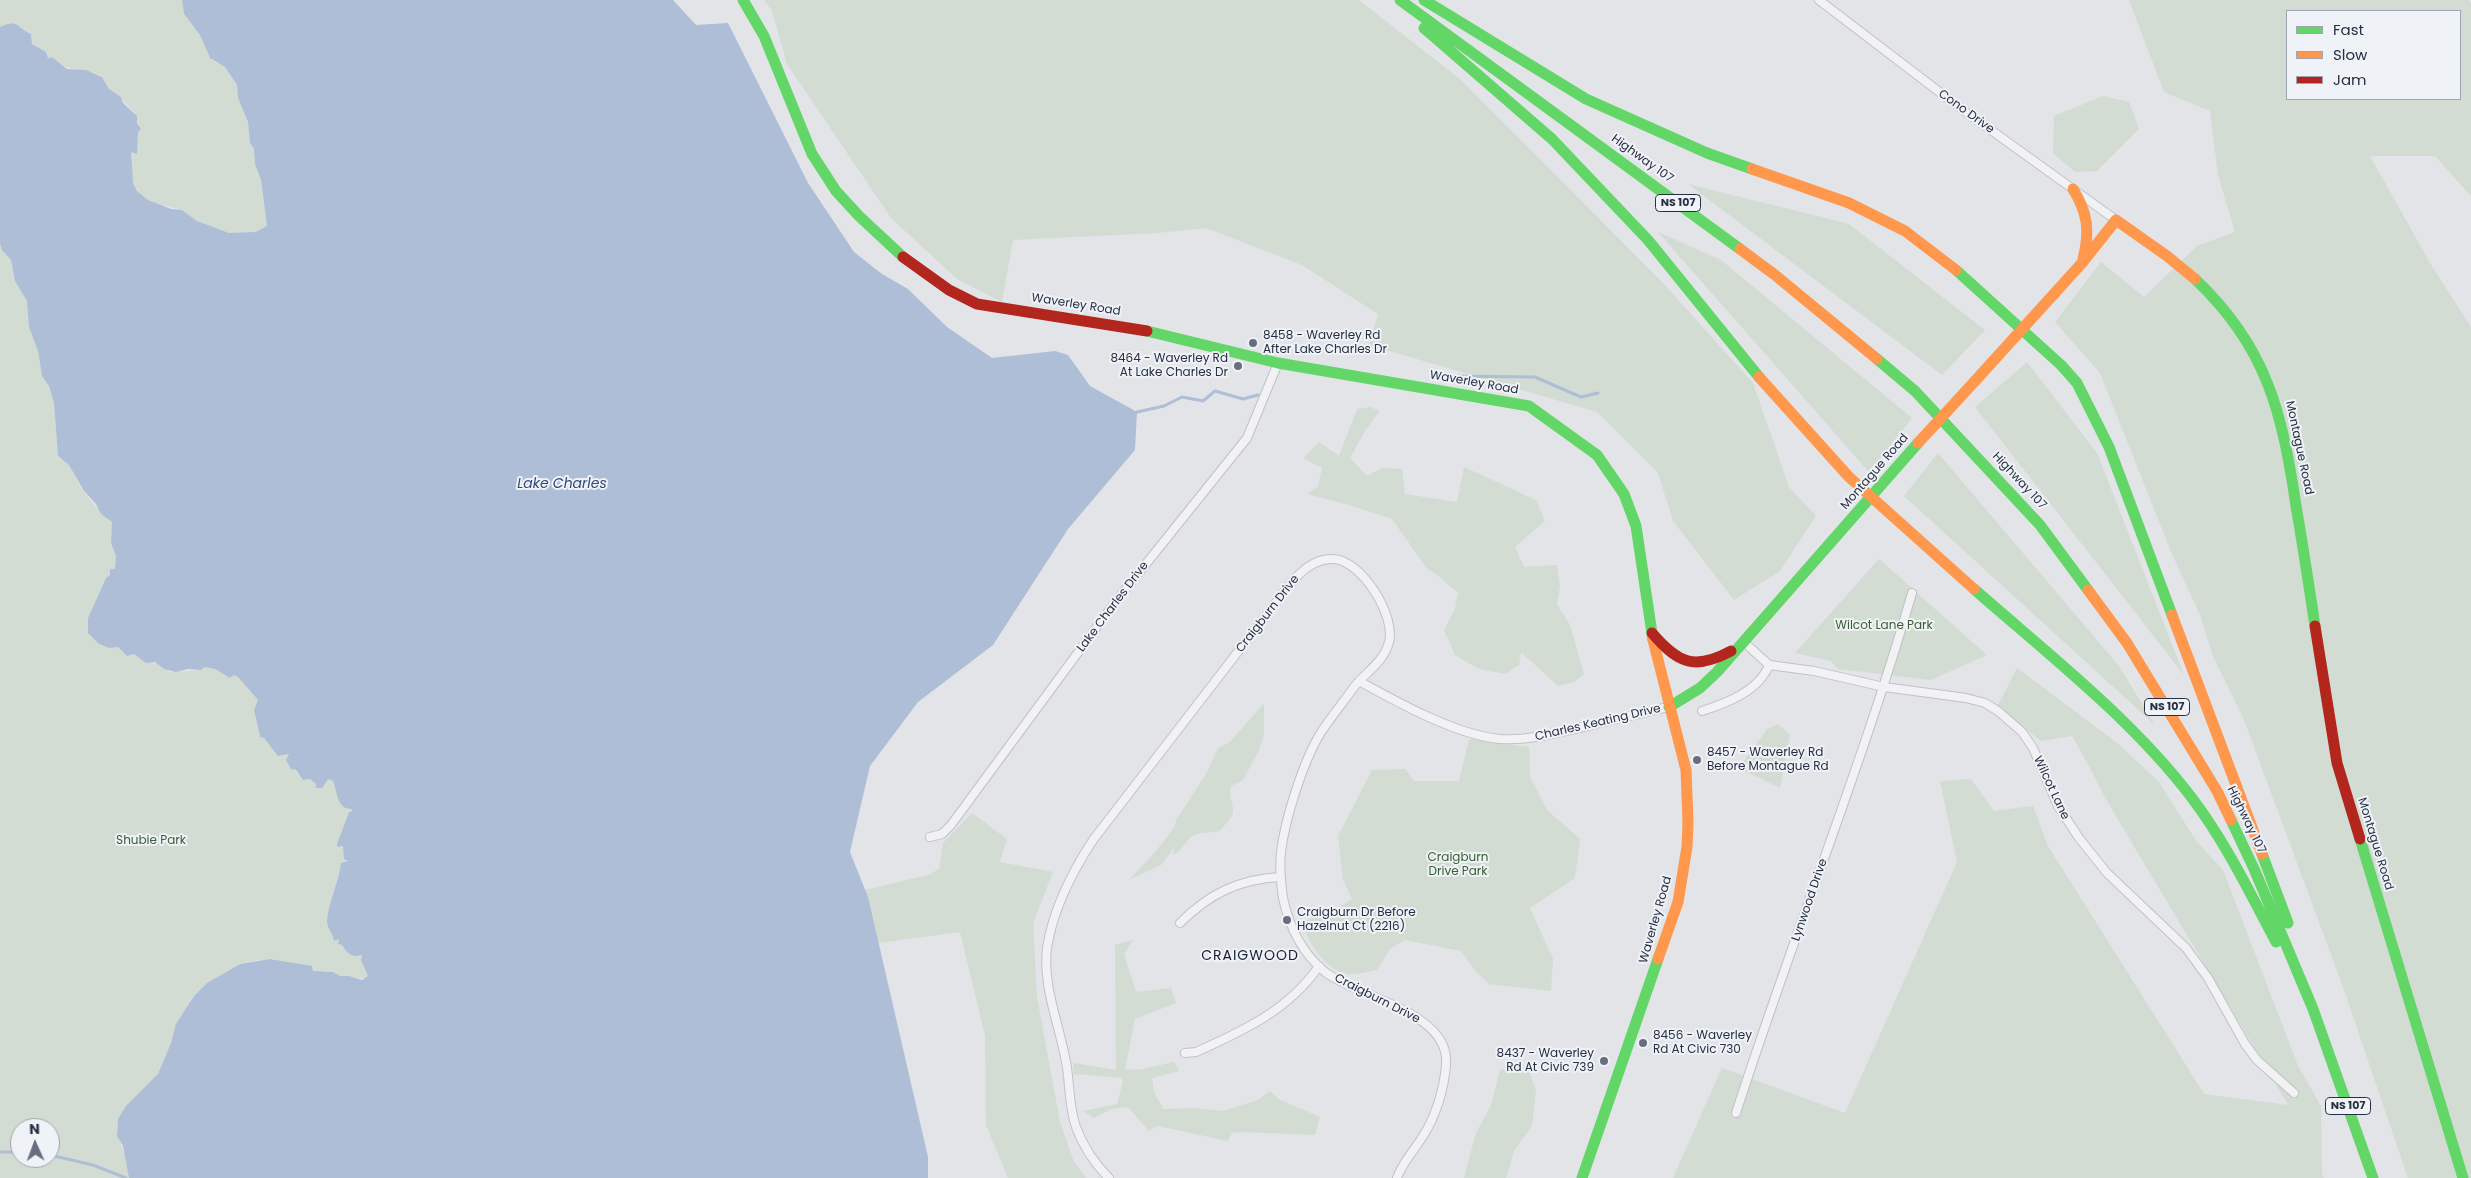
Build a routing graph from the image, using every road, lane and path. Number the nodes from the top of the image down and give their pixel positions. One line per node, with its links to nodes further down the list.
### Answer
1 (743, 0): 10 (main road, Waverley Road)
2 (1394, 0): 11 (main road)
3 (1400, 0): 24 (main road, Highway 107 / NS 107)
4 (1424, 0): 9 (main road)
5 (1819, 0): 6 (street, Cono Drive)
6 (2072, 188): 7 (street, Cono Drive); 8 (main road)
7 (2116, 220): 8 (main road, Montague Road); 32 (main road, Montague Road)
8 (2082, 263): 9 (main road, Montague Road)
9 (2022, 328): 11 (main road, Montague Road, bridge); 24 (main road)
10 (1278, 363): 13 (main road, Waverley Road); 20 (street, Lake Charles Drive)
11 (1873, 497): 14 (main road, Montague Road); 24 (main road)
12 (1912, 593): 17 (street, Lynwood Drive)
13 (1650, 630): 14 (main road); 18 (main road, Waverley Road)
14 (1740, 644): 15 (street); 18 (main road, Montague Road)
15 (1769, 665): 17 (street, Wilcot Lane); 19 (street)
16 (1359, 680): 18 (street, Charles Keating Drive); 21 (street, Craigburn Drive); 28 (street, Craigburn Drive)
17 (1884, 687): 26 (street, Wilcot Lane); 27 (street, Lynwood Drive)
18 (1669, 707): 30 (main road, Waverley Road)
19 (1702, 711)
20 (930, 837)
21 (1280, 877): 22 (street); 23 (street, Craigburn Drive)
22 (1180, 923)
23 (1319, 966): 25 (street); 29 (street, Craigburn Drive)
24 (2323, 1034): 31 (main road, Highway 107 / NS 107)
25 (1185, 1053)
26 (2294, 1093)
27 (1736, 1113)
28 (1109, 1178)
29 (1397, 1178)
30 (1582, 1178)
31 (2373, 1178)
32 (2463, 1178)

